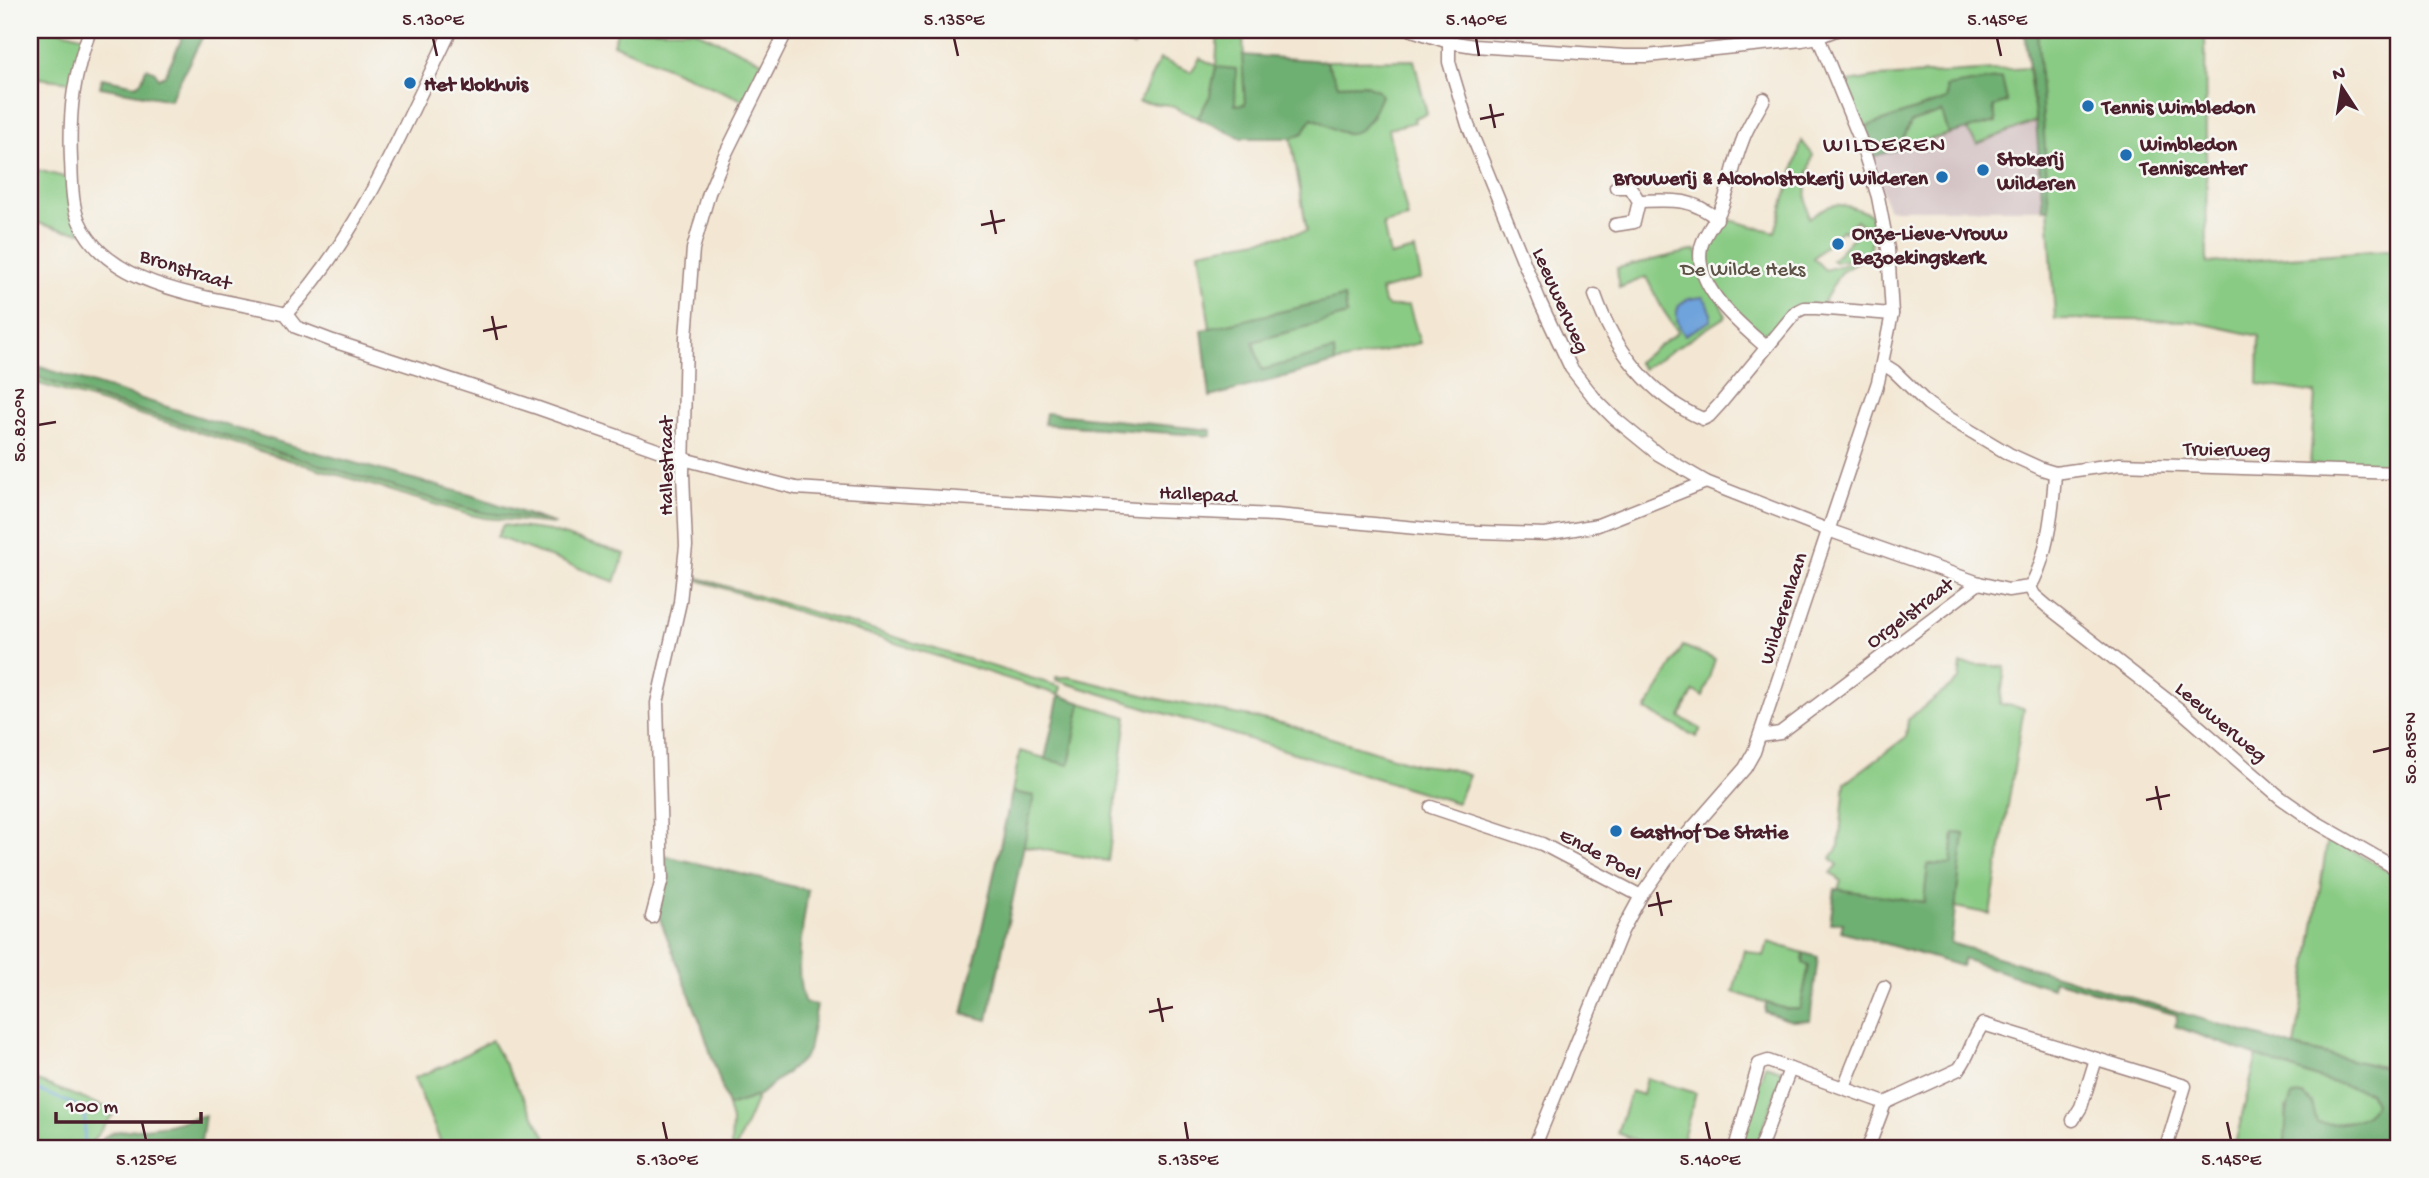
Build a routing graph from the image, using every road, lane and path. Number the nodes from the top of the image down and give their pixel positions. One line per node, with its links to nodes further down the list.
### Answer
1 (90, 30): 14 (street, Bronstraat)
2 (450, 30): 14 (street)
3 (787, 30): 18 (street, Hallestraat)
4 (1412, 30): 7 (street)
5 (1836, 30): 6 (street)
6 (1818, 37): 7 (street); 15 (street, Wilderenlaan)
7 (1449, 42): 21 (street, Leeuwerweg)
8 (1765, 99): 11 (street)
9 (1616, 187): 10 (street)
10 (1639, 201): 11 (street); 12 (street)
11 (1717, 219): 16 (street)
12 (1615, 225)
13 (1595, 295): 16 (street)
14 (286, 314): 18 (street, Bronstraat)
15 (1892, 314): 16 (street); 17 (street, Wilderenlaan)
16 (1766, 347)
17 (1883, 363): 19 (street); 22 (street, Wilderenlaan)
18 (683, 459): 21 (street, Hallepad); 29 (street, Hallestraat)
19 (2055, 473): 20 (street, Truierweg); 24 (street)
20 (2399, 473)
21 (1706, 482): 22 (street, Leeuwerweg)
22 (1828, 530): 23 (street, Leeuwerweg); 25 (street, Wilderenlaan)
23 (1979, 583): 24 (street, Orgelstraat); 25 (street, Orgelstraat)
24 (2030, 587): 27 (street, Leeuwerweg)
25 (1760, 736): 28 (street, Wilderenlaan)
26 (1431, 807): 28 (street, Ende Poel)
27 (2399, 870)
28 (1641, 896): 36 (street, Wilderenlaan)
29 (652, 917)
30 (1884, 987): 33 (street)
31 (2096, 1059): 34 (street); 35 (street); 40 (street)
32 (1790, 1069): 33 (street); 37 (street); 38 (street)
33 (1844, 1087): 34 (street)
34 (1885, 1103): 39 (street)
35 (2073, 1120)
36 (1534, 1148)
37 (1735, 1148)
38 (1760, 1148)
39 (1868, 1148)
40 (2166, 1148)

